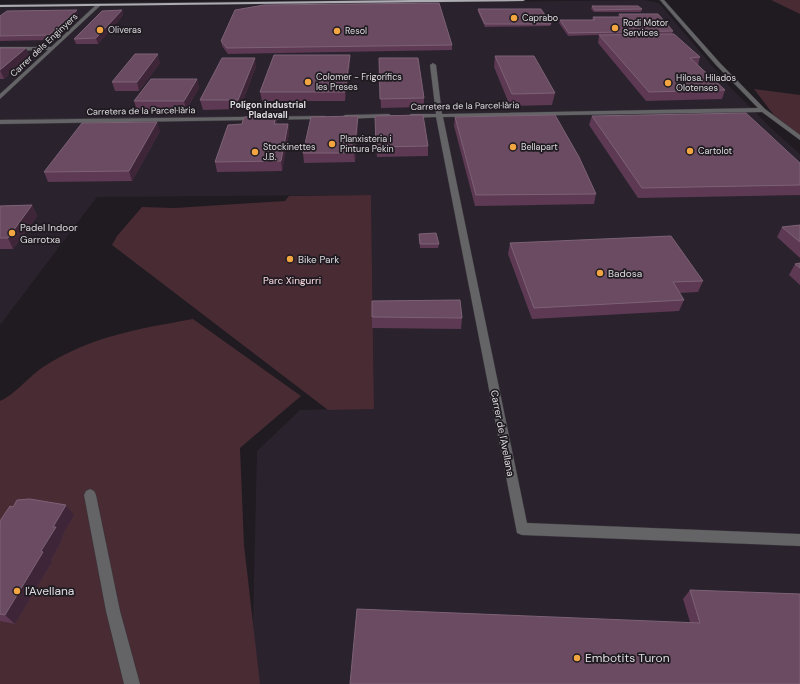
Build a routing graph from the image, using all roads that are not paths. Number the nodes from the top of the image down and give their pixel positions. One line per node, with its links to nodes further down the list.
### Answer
1 (523, 0): 3 (main road)
2 (662, 0): 9 (street)
3 (99, 5): 4 (main road); 5 (street, Carrer dels Enginyers)
4 (0, 6)
5 (52, 48): 6 (street); 8 (street, Carrer dels Enginyers)
6 (0, 49)
7 (433, 65): 10 (street, Carrer de l'Avellana)
8 (0, 97)
9 (763, 110): 10 (street, Carretera de la Parcel·lària); 16 (street)
10 (439, 115): 12 (street, Carretera de la Parcel·lària); 18 (street, Carrer de l'Avellana)
11 (399, 116): 14 (street, Carretera de la Parcel·lària)
12 (407, 116)
13 (327, 117): 15 (street, Carretera de la Parcel·lària)
14 (335, 117)
15 (0, 122)
16 (800, 138)
17 (90, 495): 19 (street)
18 (800, 540)
19 (132, 684)

